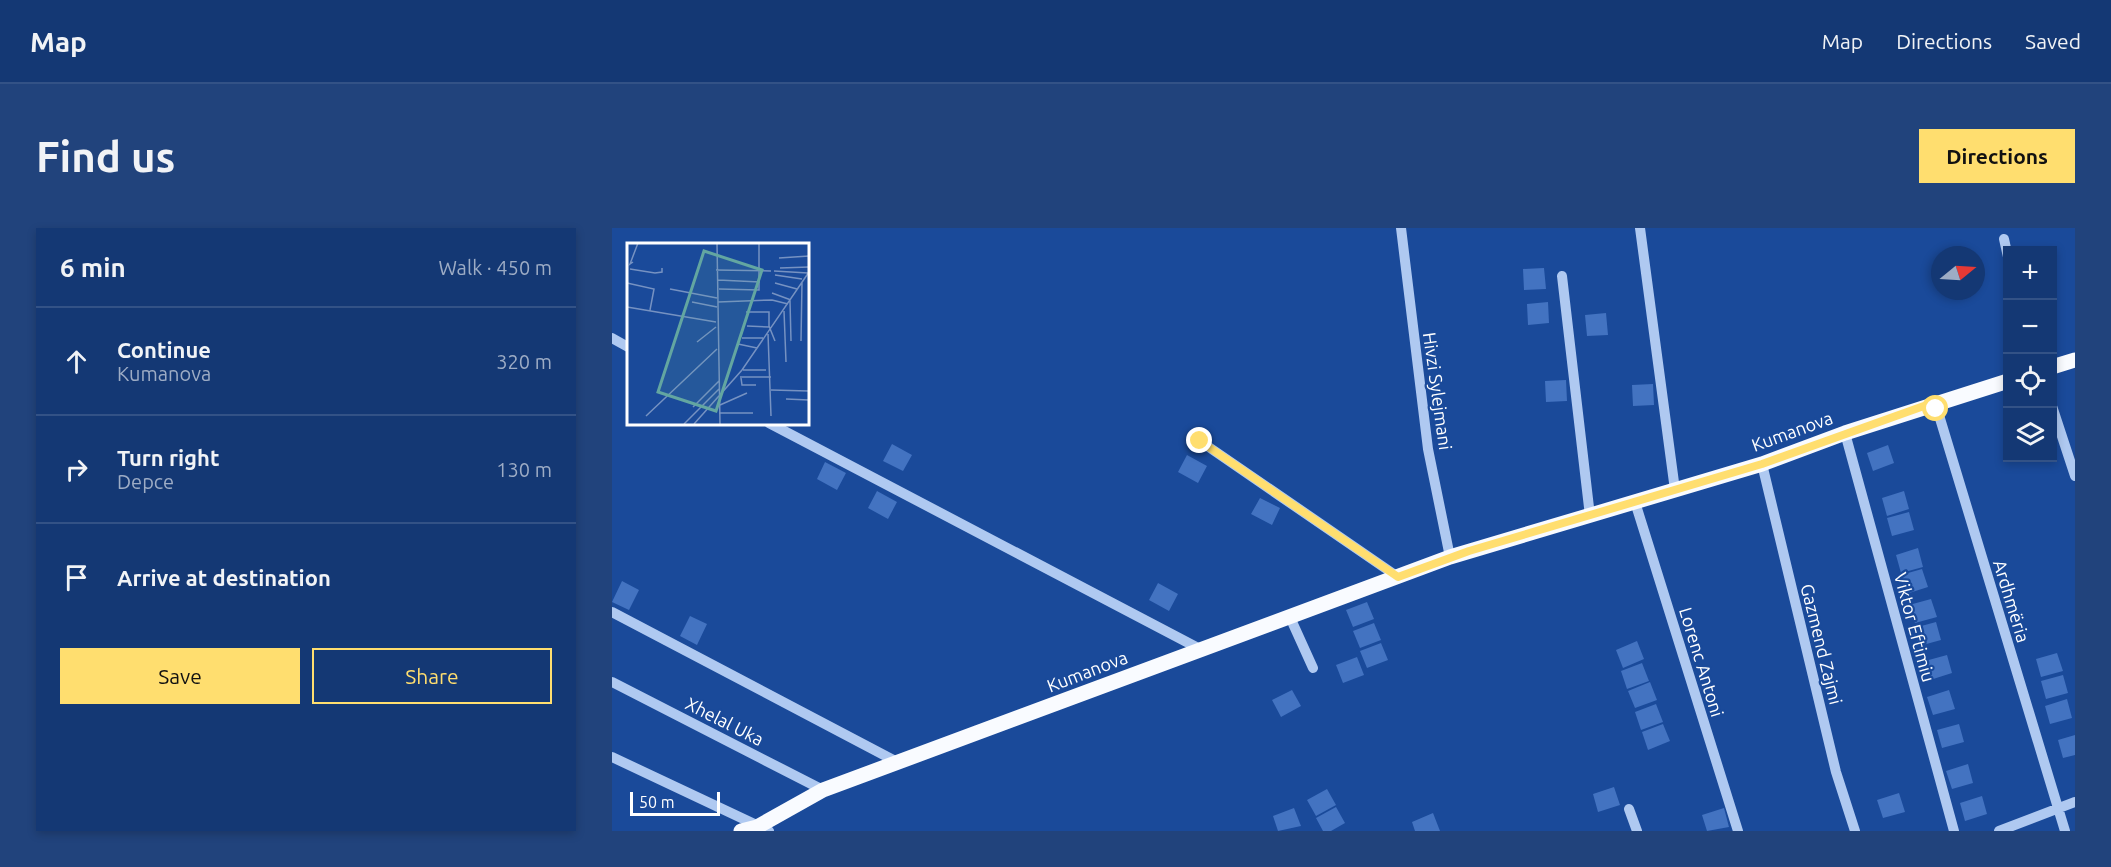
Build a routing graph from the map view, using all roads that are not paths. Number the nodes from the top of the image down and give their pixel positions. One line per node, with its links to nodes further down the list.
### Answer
1 (1401, 228): 21 (street, Hivzi Sylejmani)
2 (1640, 228): 18 (street)
3 (2004, 239): 4 (street)
4 (2005, 246)
5 (1562, 276): 20 (street)
6 (612, 338): 7 (street)
7 (627, 346)
8 (2075, 360): 9 (main road)
9 (2057, 365)
10 (2003, 382): 11 (main road, Kumanova)
11 (1935, 402): 14 (main road, Kumanova); 32 (street, Ardhmëria)
12 (2053, 408): 17 (street)
13 (772, 424): 25 (street)
14 (1845, 433): 16 (main road, Kumanova); 39 (street, Viktor Eftimiu)
15 (1200, 441): 22 (street)
16 (1762, 464): 18 (main road, Kumanova); 38 (street, Gazmend Zajmi)
17 (2075, 476)
18 (1675, 490): 19 (main road, Kumanova)
19 (1635, 502): 20 (main road, Kumanova); 37 (street, Lorenc Antoni)
20 (1590, 516): 21 (main road, Kumanova)
21 (1450, 557): 22 (main road, Kumanova)
22 (1398, 577): 24 (main road, Kumanova)
23 (612, 612): 29 (street)
24 (1289, 615): 25 (main road, Kumanova); 26 (street)
25 (1200, 649): 29 (main road, Kumanova)
26 (1313, 668)
27 (612, 682): 30 (street, Xhelal Uka)
28 (612, 757): 34 (street)
29 (899, 763): 30 (main road, Kumanova)
30 (823, 790): 34 (main road, Kumanova)
31 (2075, 802): 32 (street)
32 (2058, 808): 40 (street); 41 (street)
33 (1629, 809): 36 (street)
34 (763, 829): 35 (main road, Kumanova)
35 (741, 831)
36 (1637, 831)
37 (1738, 831)
38 (1855, 831)
39 (1954, 831)
40 (1999, 831)
41 (2065, 831)

